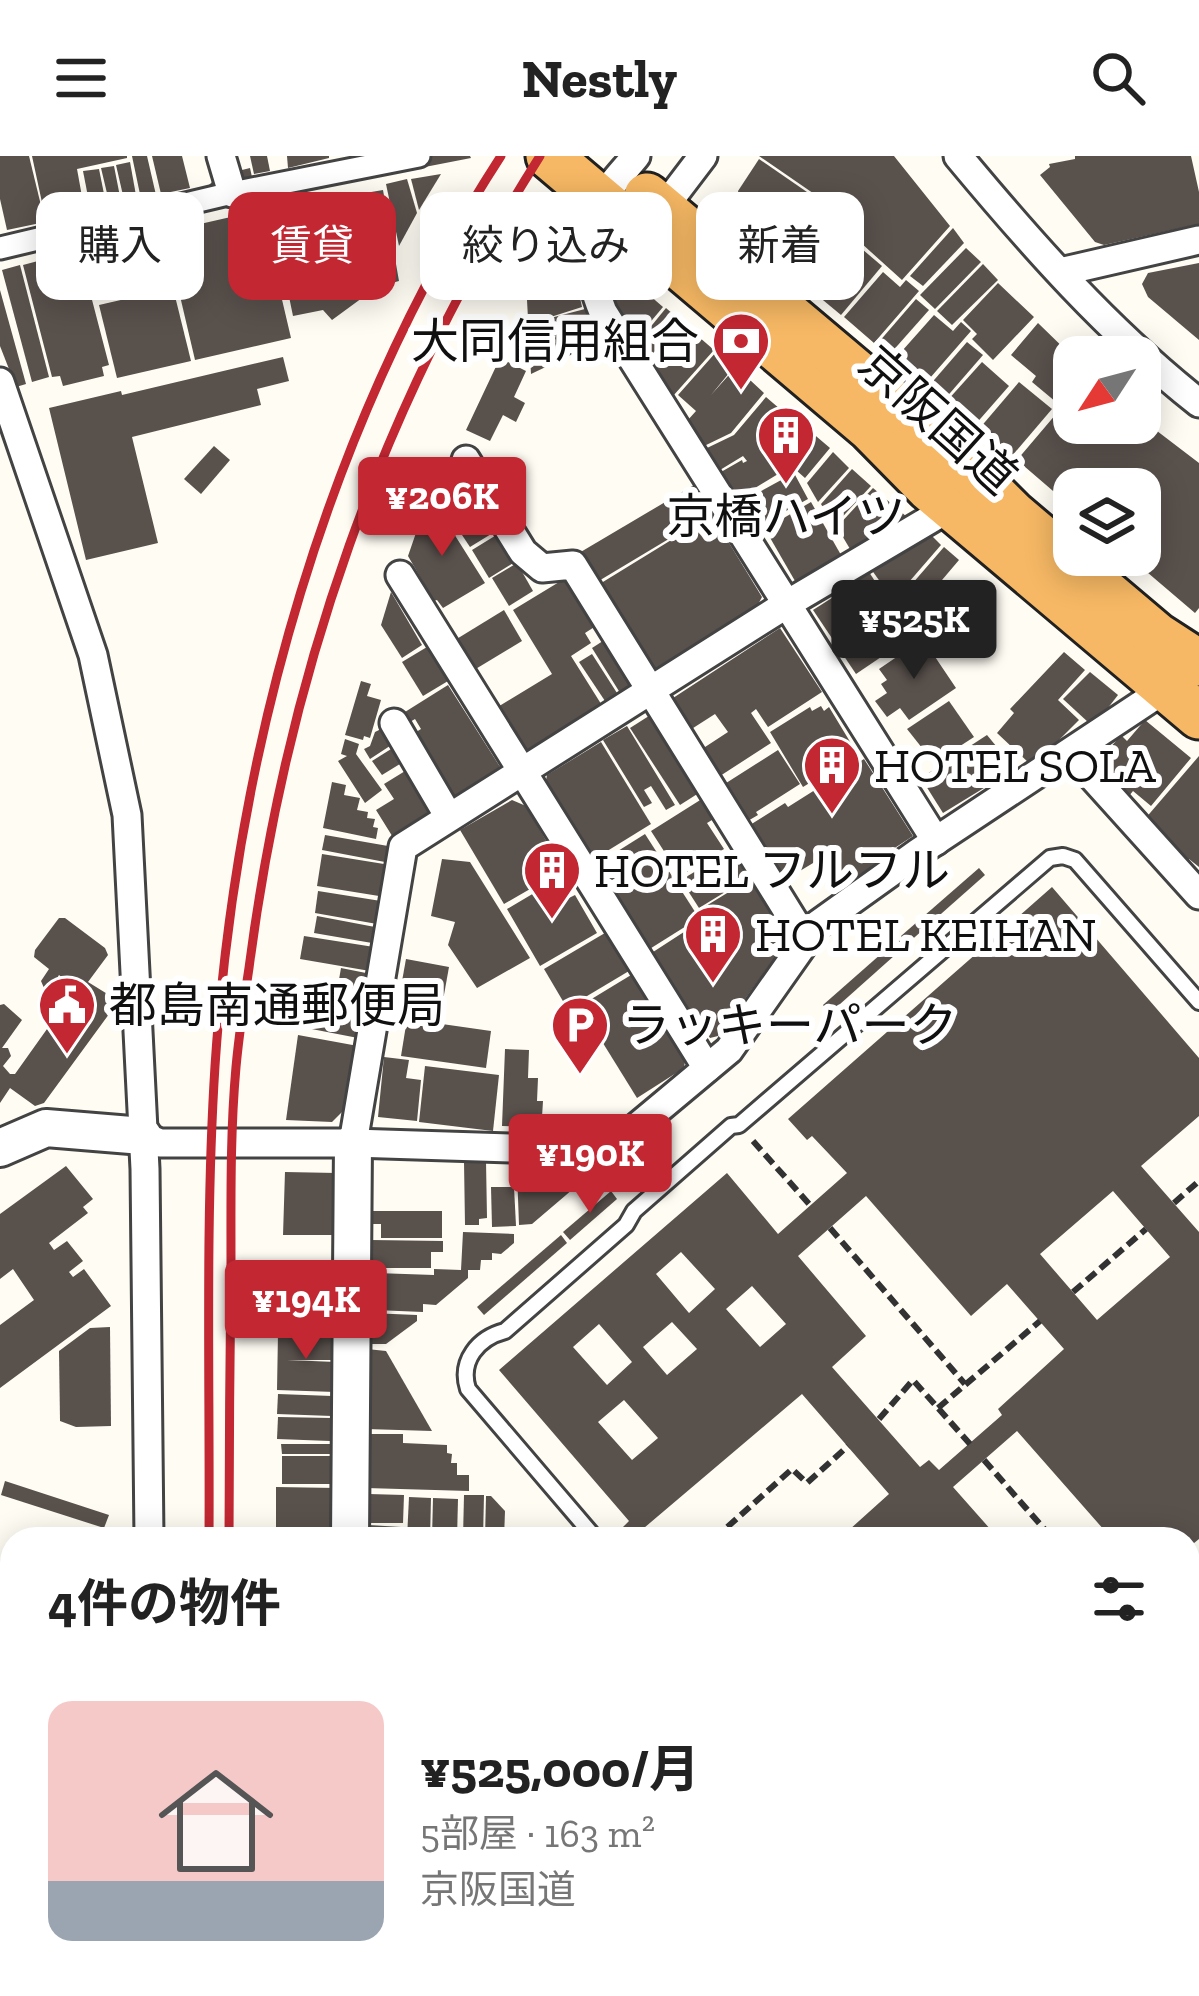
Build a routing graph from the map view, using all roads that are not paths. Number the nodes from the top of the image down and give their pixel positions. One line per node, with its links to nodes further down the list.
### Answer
1 (221, 156): 7 (street)
2 (419, 156): 8 (street)
3 (549, 156): 6 (highway, 京阪国道)
4 (703, 156): 11 (street)
5 (958, 156): 15 (street)
6 (615, 172): 9 (highway, 京阪国道); 19 (highway, 京阪国道); 21 (street)
7 (232, 192)
8 (237, 192)
9 (640, 192)
10 (228, 194): 14 (street)
11 (672, 197)
12 (672, 218): 22 (highway, 京阪国道)
13 (1199, 240): 15 (street)
14 (0, 248)
15 (1060, 272): 17 (street)
16 (0, 382): 33 (street)
17 (1199, 403)
18 (466, 460): 23 (street)
19 (951, 507): 21 (street); 22 (highway, 京阪国道)
20 (400, 575): 26 (street)
21 (787, 604): 23 (street); 28 (street)
22 (1191, 684): 25 (street)
23 (650, 692): 26 (street); 30 (street)
24 (394, 723): 27 (street)
25 (1071, 753): 28 (street); 29 (street)
26 (520, 770): 27 (street); 32 (street)
27 (449, 817): 34 (street)
28 (936, 841): 30 (street)
29 (1199, 895)
30 (806, 941): 32 (street)
31 (1199, 1002): 38 (lane)
32 (707, 1068): 34 (street)
33 (143, 1136): 34 (street); 35 (street); 36 (street)
34 (353, 1143): 37 (street)
35 (0, 1148)
36 (149, 1527)
37 (350, 1527)
38 (586, 1527)

